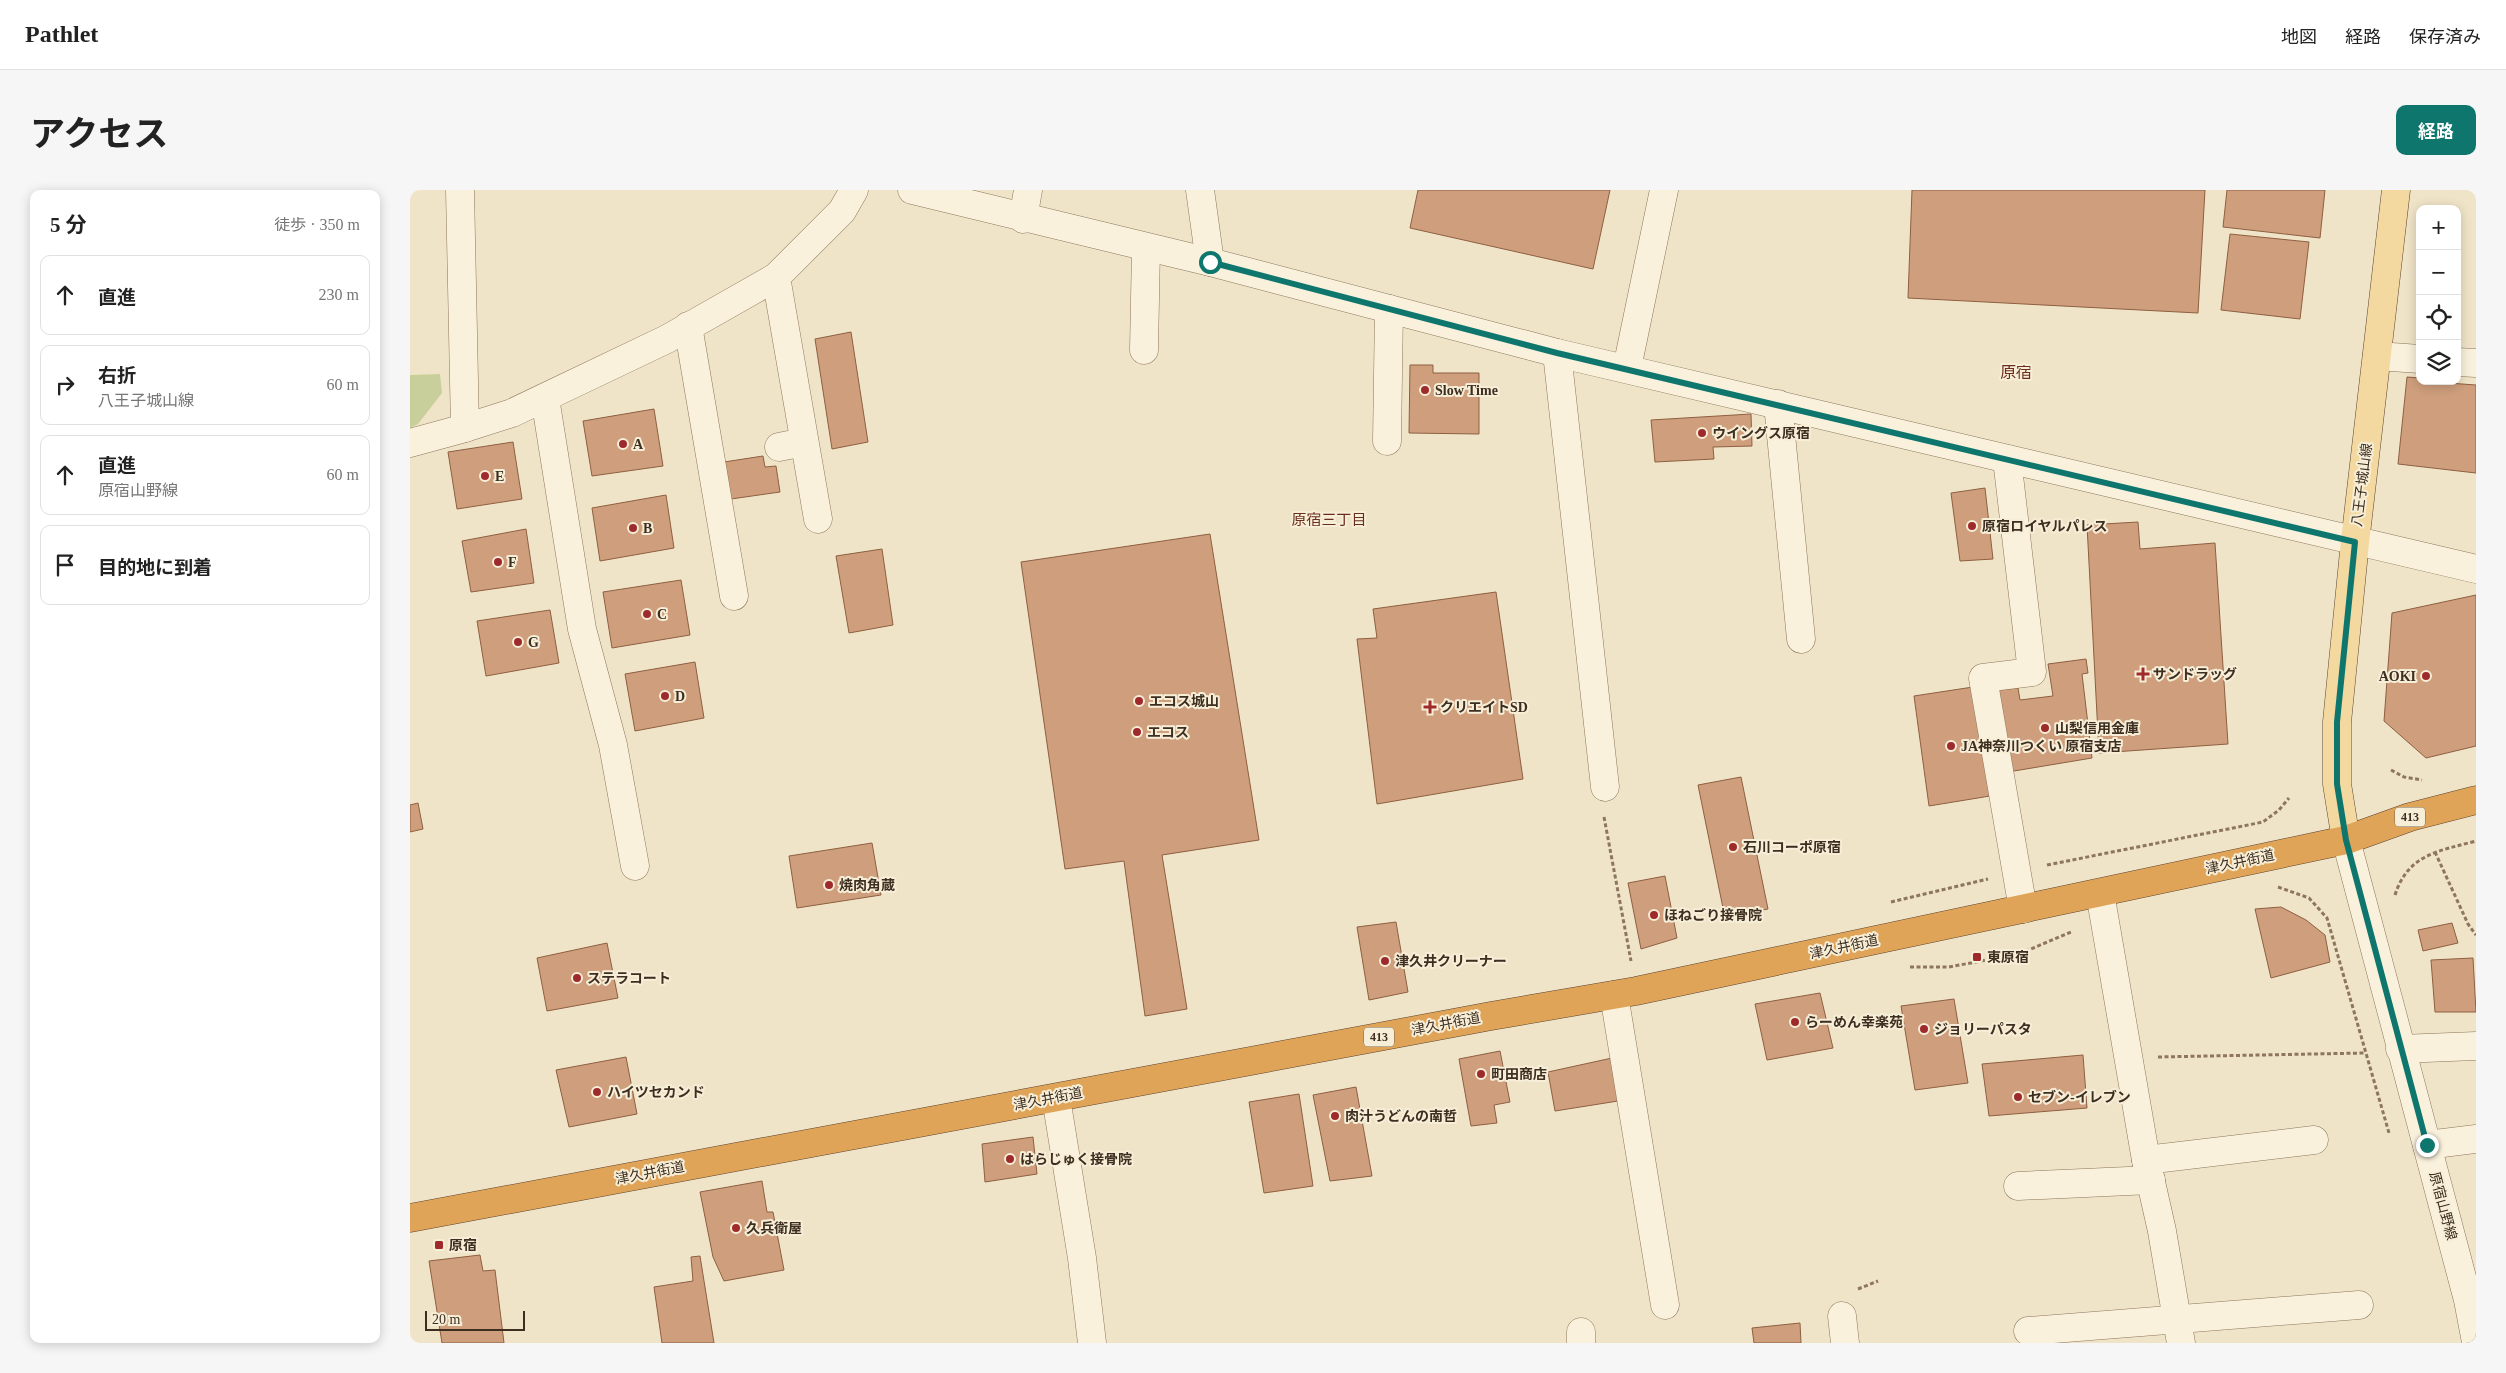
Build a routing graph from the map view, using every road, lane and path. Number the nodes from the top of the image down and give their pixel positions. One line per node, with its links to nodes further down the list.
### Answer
1 (460, 190): 23 (street)
2 (854, 190): 11 (street)
3 (912, 190): 8 (street)
4 (1028, 190): 8 (street)
5 (1200, 190): 10 (street)
6 (1664, 190): 20 (street)
7 (2396, 190): 16 (main road, 八王子城山線)
8 (1024, 219): 9 (street)
9 (1146, 248): 10 (street); 14 (street)
10 (1210, 262): 12 (street)
11 (776, 277): 13 (street); 27 (street)
12 (1389, 309): 15 (street); 24 (street)
13 (688, 326): 21 (street); 30 (street)
14 (1144, 350)
15 (1557, 353): 20 (street); 34 (street)
16 (2377, 356): 17 (street); 28 (main road, 八王子城山線)
17 (2416, 359)
18 (2461, 362): 19 (street)
19 (2476, 363)
20 (1627, 368): 22 (street)
21 (545, 398): 23 (street); 42 (street)
22 (1778, 404): 26 (street); 31 (street)
23 (465, 428): 25 (street)
24 (1387, 441)
25 (410, 443)
26 (2008, 459): 28 (street); 47 (street)
27 (818, 519)
28 (2355, 542): 29 (street); 39 (main road, 八王子城山線)
29 (2476, 569)
30 (734, 596)
31 (1801, 639)
32 (2391, 770): 33 (path)
33 (2404, 777)
34 (1605, 786)
35 (2289, 798): 37 (path)
36 (2476, 800): 39 (highway, 津久井街道 / 413)
37 (2280, 810)
38 (1604, 814): 49 (path)
39 (2346, 840): 44 (highway, 津久井街道 / 413); 51 (street, 原宿山野線)
40 (2476, 841): 41 (path)
41 (2435, 852): 43 (path); 48 (path)
42 (635, 866)
43 (2402, 877)
44 (2100, 893): 47 (highway, 津久井街道 / 413); 53 (street)
45 (2298, 894): 46 (path)
46 (2309, 898)
47 (2022, 909): 49 (highway, 津久井街道 / 413)
48 (2476, 935)
49 (1625, 993): 54 (highway, 津久井街道 / 413); 61 (street)
50 (2476, 1046): 51 (street)
51 (2400, 1049): 57 (street, 原宿山野線)
52 (2365, 1053): 53 (path)
53 (2128, 1058): 58 (street)
54 (1056, 1098): 60 (highway, 津久井街道 / 413); 67 (street)
55 (2476, 1139): 57 (street)
56 (2314, 1140): 58 (street)
57 (2427, 1145): 66 (street, 原宿山野線)
58 (2148, 1170): 59 (street); 64 (street)
59 (2018, 1186)
60 (410, 1218)
61 (1665, 1305)
62 (2359, 1305): 64 (street)
63 (1842, 1316): 68 (street)
64 (2179, 1331): 65 (street)
65 (2028, 1332)
66 (2476, 1342)
67 (1092, 1343)
68 (1845, 1343)

